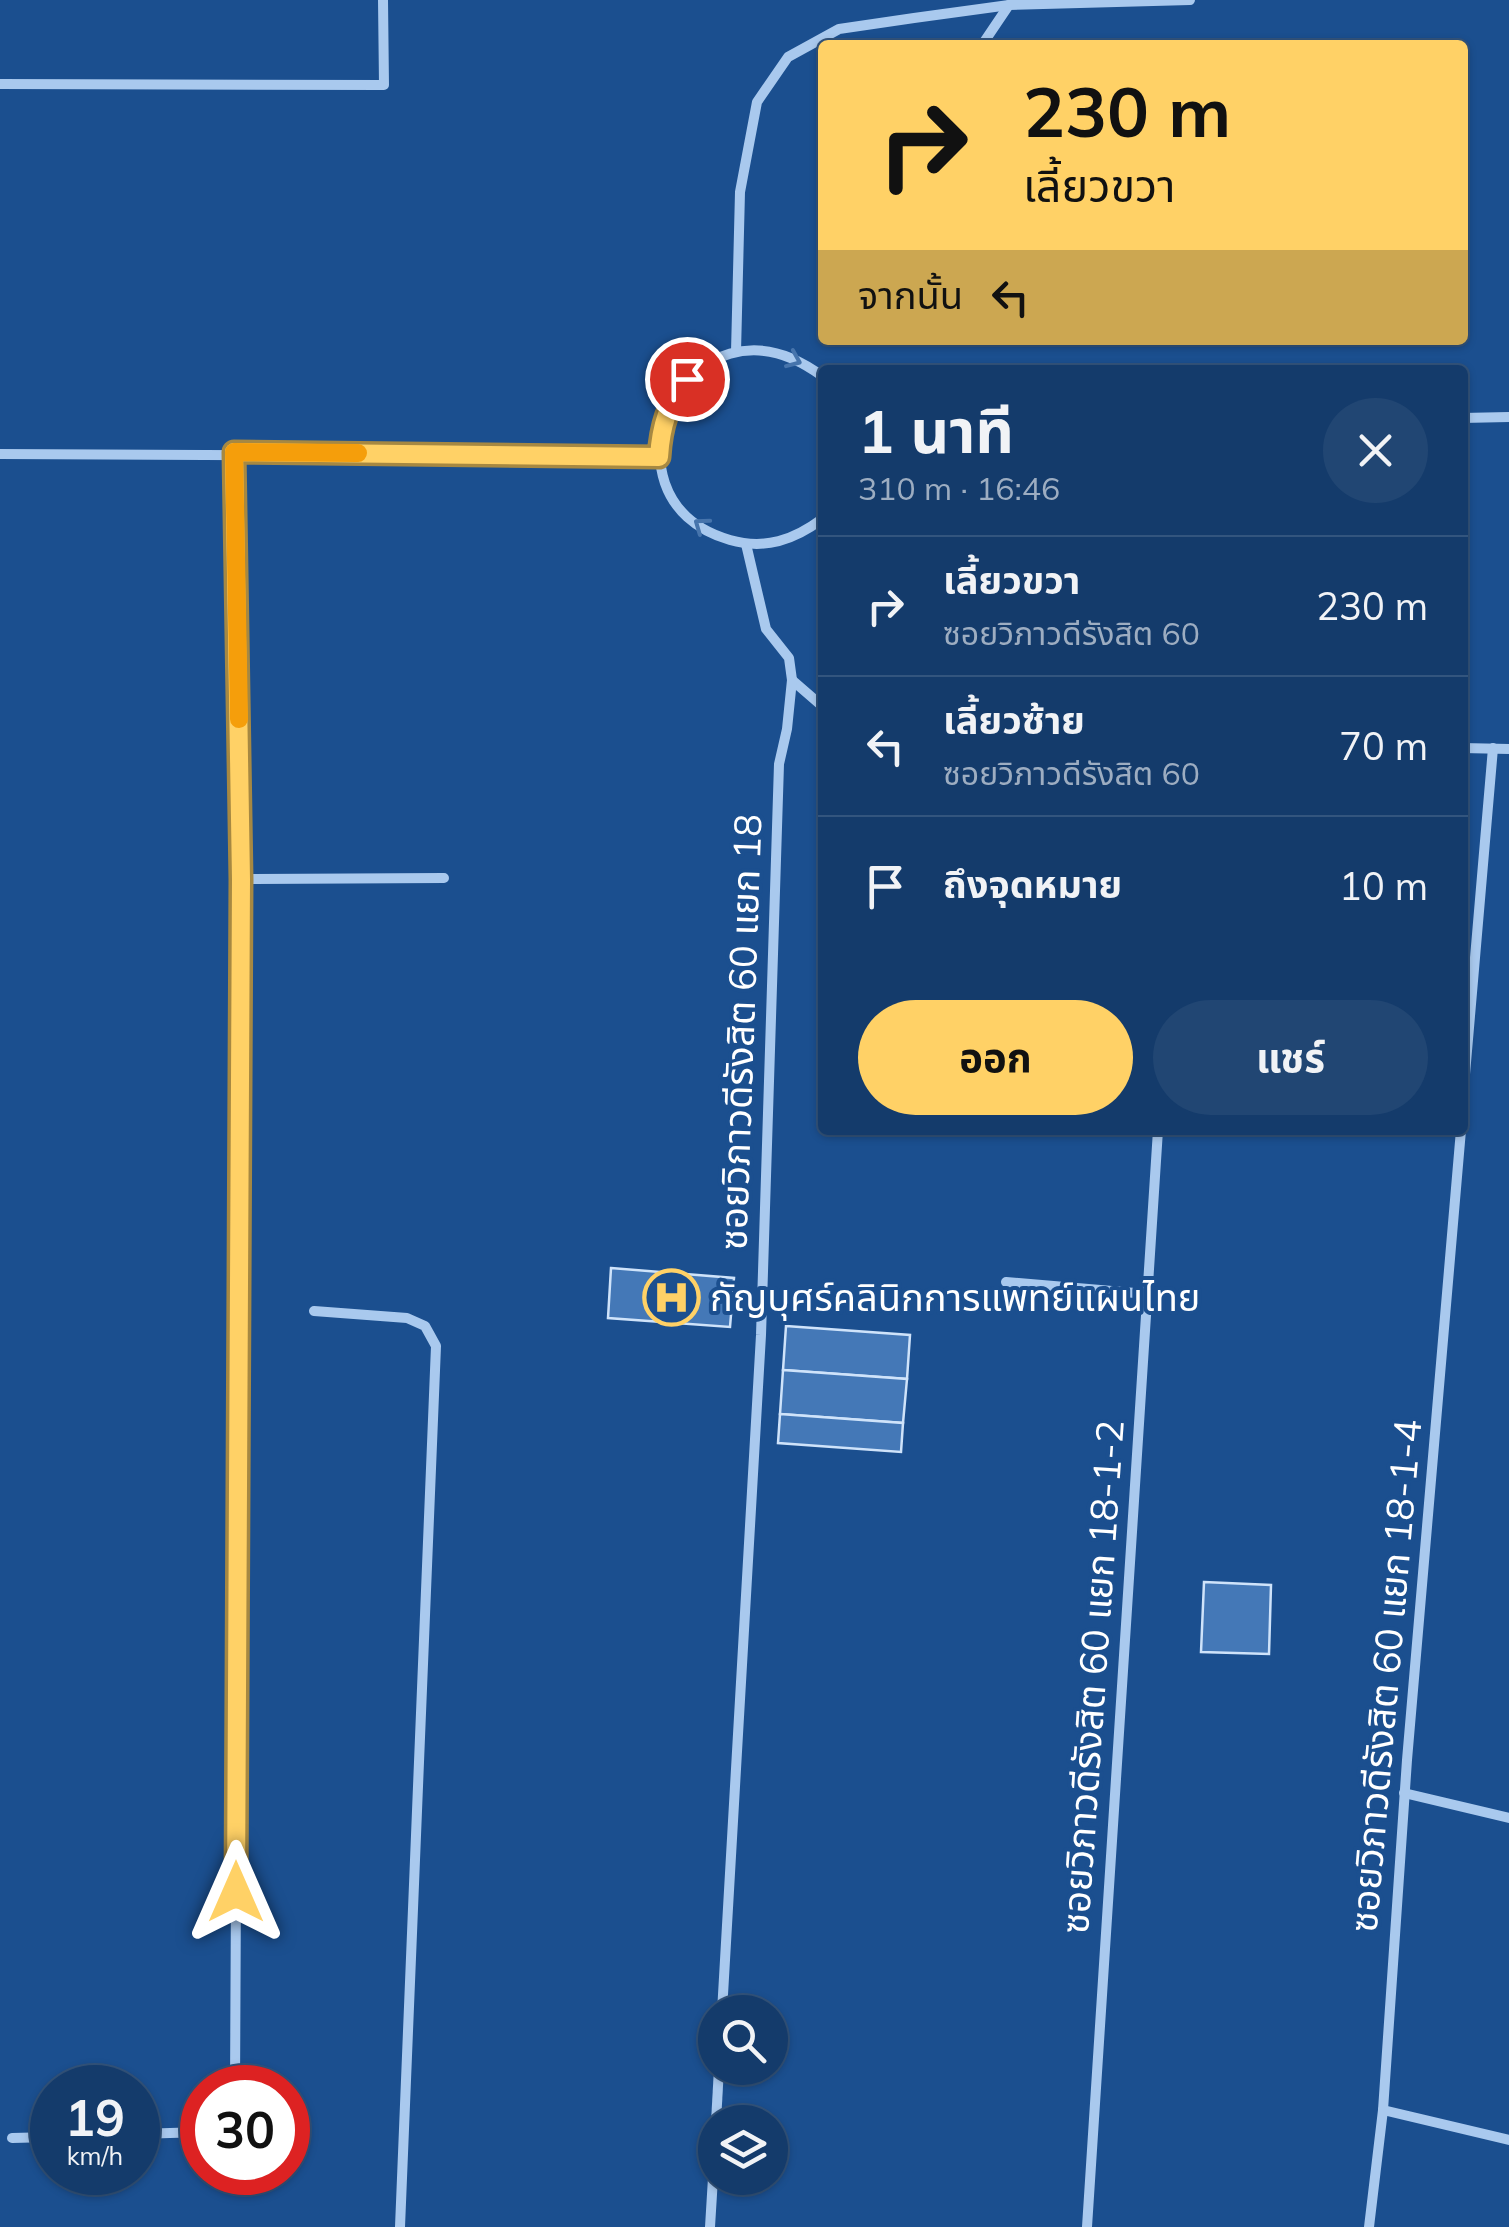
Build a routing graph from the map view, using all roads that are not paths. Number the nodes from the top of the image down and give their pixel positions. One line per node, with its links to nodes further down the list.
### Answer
1 (384, 0): 8 (street)
2 (1190, 0): 3 (street)
3 (1068, 2): 4 (street)
4 (1009, 5): 5 (street); 6 (street)
5 (819, 40)
6 (985, 40)
7 (818, 41): 9 (street)
8 (0, 84)
9 (736, 352): 10 (street, one-way to 10); 15 (street)
10 (818, 373)
11 (1509, 417): 12 (street)
12 (1468, 418)
13 (234, 452): 14 (street); 15 (street); 24 (street)
14 (0, 454)
15 (659, 457): 17 (street, one-way to 15)
16 (818, 522): 17 (street)
17 (746, 544): 18 (street)
18 (792, 680): 19 (street); 33 (street, ซอยวิภาวดีรังสิต 60 แยก 18)
19 (818, 703)
20 (1468, 748): 21 (street)
21 (1493, 748): 22 (street); 25 (street)
22 (1509, 749)
23 (444, 878): 24 (street)
24 (241, 879): 34 (street)
25 (1468, 1039)
26 (1158, 1135): 29 (street, ซอยวิภาวดีรังสิต 60 แยก 18-1-2)
27 (1461, 1135): 31 (street, ซอยวิภาวดีรังสิต 60 แยก 18-1-4)
28 (1006, 1282): 29 (street)
29 (1148, 1294): 42 (street, ซอยวิภาวดีรังสิต 60 แยก 18-1-2)
30 (314, 1311): 40 (street)
31 (1404, 1793): 32 (street); 35 (street, ซอยวิภาวดีรังสิต 60 แยก 18-1-4)
32 (1509, 1818)
33 (723, 1995)
34 (235, 2065)
35 (1383, 2110): 38 (street); 43 (street, ซอยวิภาวดีรังสิต 60 แยก 18-1-4)
36 (12, 2138): 37 (street)
37 (30, 2138)
38 (1509, 2140)
39 (712, 2195): 41 (street)
40 (400, 2227)
41 (710, 2227)
42 (1087, 2227)
43 (1369, 2227)

